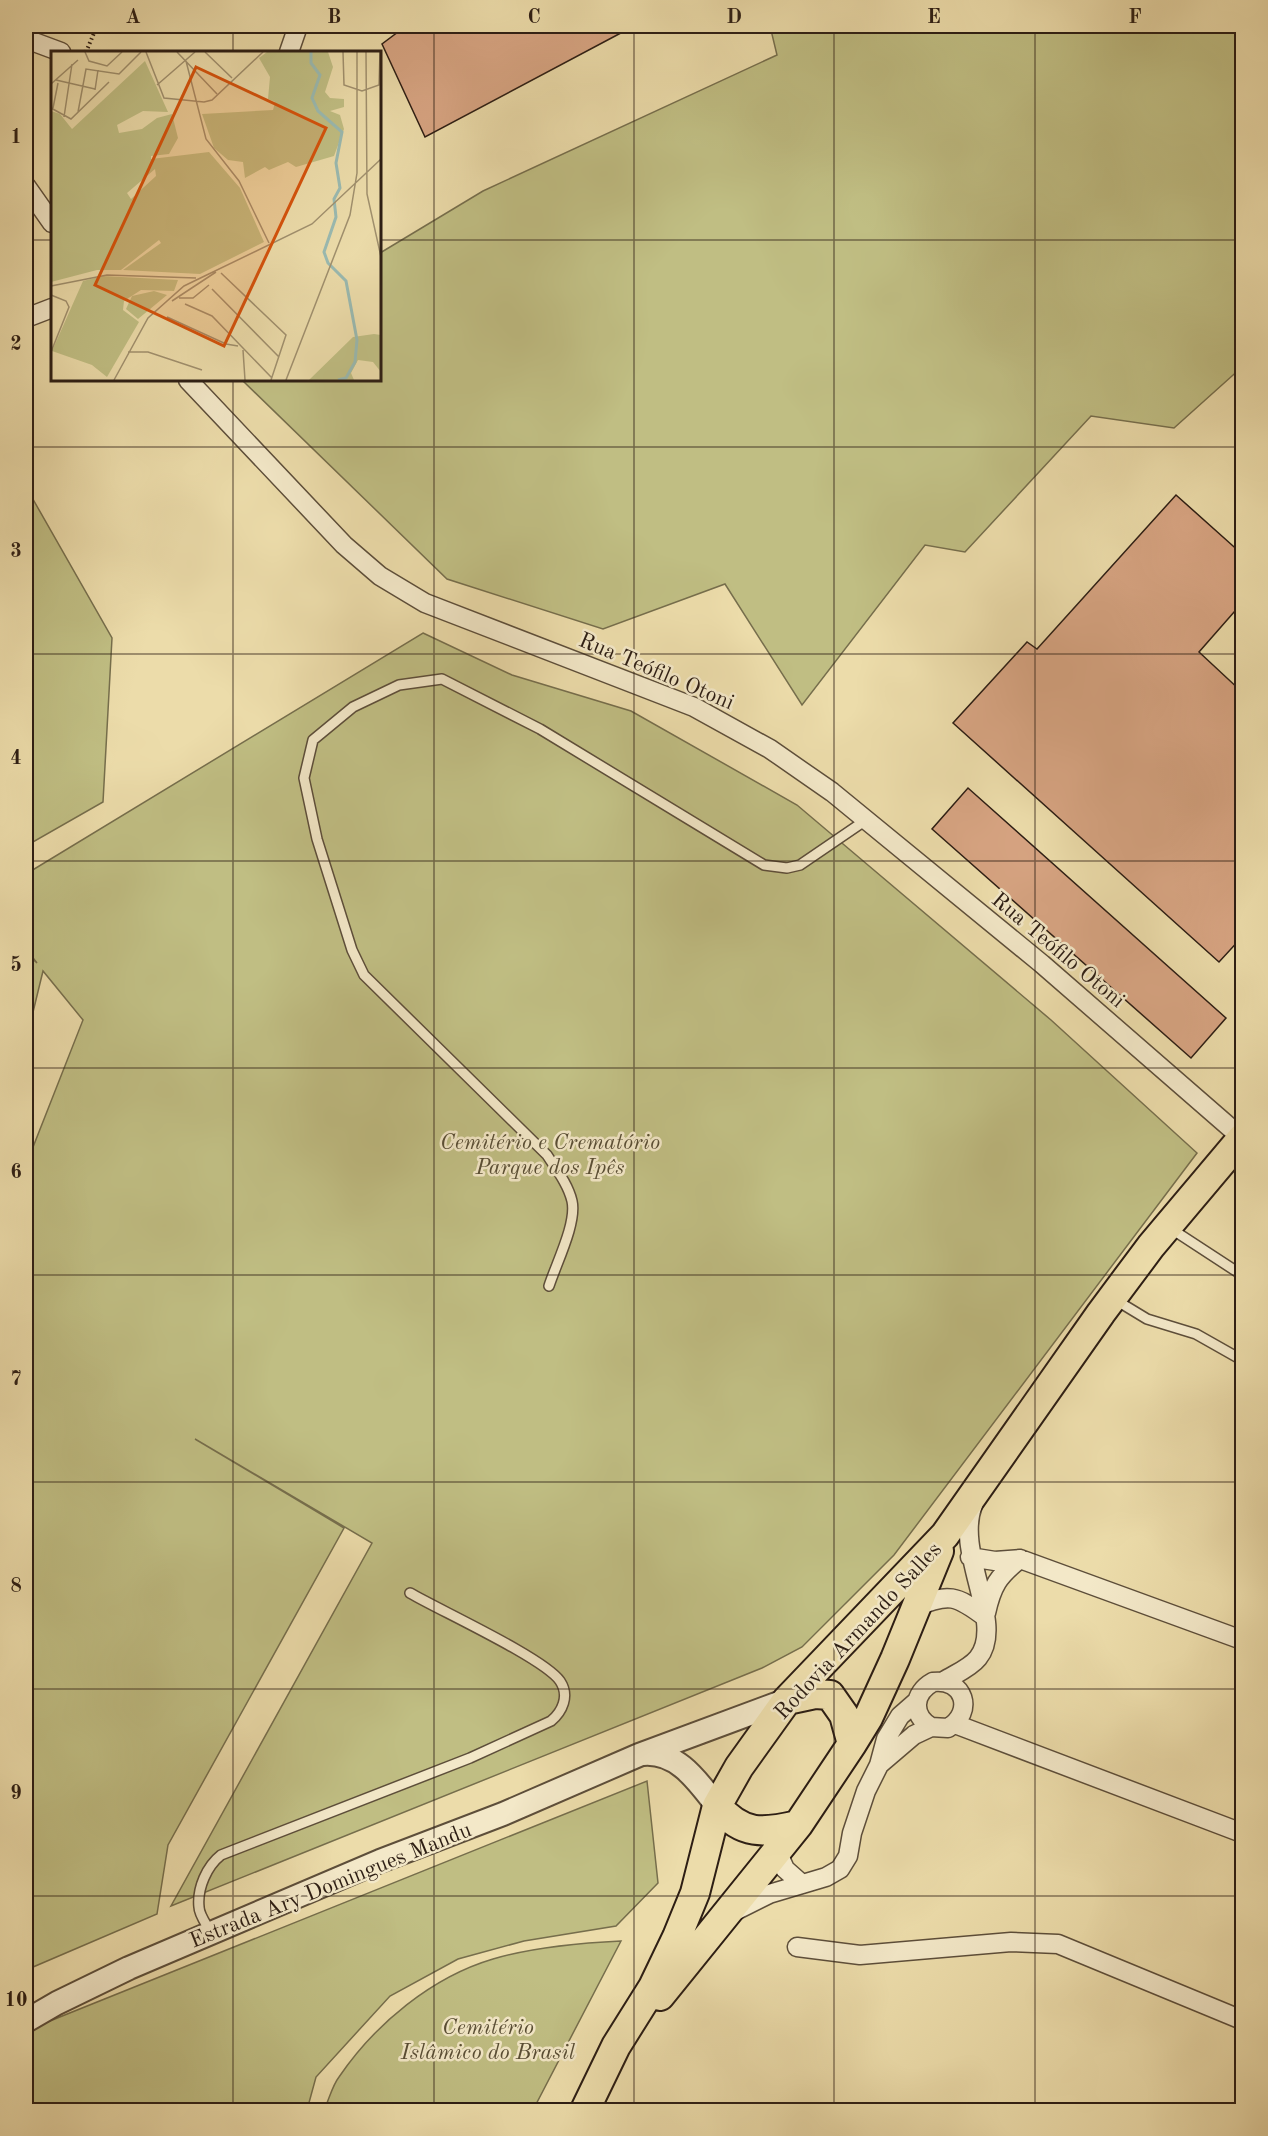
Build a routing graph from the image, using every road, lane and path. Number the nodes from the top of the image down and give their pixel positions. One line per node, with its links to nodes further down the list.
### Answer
1 (97, 26): 5 (path)
2 (298, 26): 6 (street)
3 (26, 39): 4 (street)
4 (58, 51)
5 (86, 51)
6 (289, 51)
7 (26, 186): 8 (street)
8 (51, 222)
9 (51, 308): 10 (street)
10 (26, 318)
11 (189, 381): 12 (street, Rua Teófilo Otoni)
12 (867, 820): 13 (street, Rua Teófilo Otoni); 16 (lane)
13 (1242, 1138): 14 (main road, Rodovia Armando Salles)
14 (1168, 1226): 15 (lane); 17 (main road, Rodovia Armando Salles)
15 (1242, 1275)
16 (549, 1286)
17 (1112, 1298): 18 (lane); 19 (main road, Rodovia Armando Salles)
18 (1242, 1360)
19 (983, 1481): 20 (main road, Rodovia Armando Salles); 21 (street)
20 (945, 1535): 24 (main road, Rodovia Armando Salles); 30 (main road, Rodovia Armando Salles)
21 (970, 1557): 22 (street); 25 (street)
22 (1020, 1559): 25 (street); 26 (street)
23 (410, 1593): 43 (lane)
24 (915, 1607): 25 (street); 34 (main road, Rodovia Armando Salles)
25 (985, 1617): 27 (street)
26 (1242, 1640)
27 (970, 1665): 28 (street); 29 (street)
28 (944, 1681): 29 (street); 31 (street)
29 (962, 1693): 32 (street)
30 (787, 1700): 34 (main road); 35 (street, Estrada Ary Domingues Mandu); 37 (main road, Rodovia Armando Salles)
31 (916, 1702): 33 (street); 36 (street)
32 (955, 1724): 33 (street); 39 (street)
33 (931, 1727): 36 (street)
34 (852, 1744): 38 (main road, Rodovia Armando Salles)
35 (639, 1755): 37 (street, Estrada Ary Domingues Mandu); 43 (street, Estrada Ary Domingues Mandu)
36 (879, 1765): 41 (street)
37 (717, 1806): 38 (main road); 47 (main road, Rodovia Armando Salles)
38 (798, 1825): 40 (main road, Rodovia Armando Salles)
39 (1242, 1833)
40 (777, 1851): 41 (street); 42 (main road, Rodovia Armando Salles)
41 (802, 1884): 42 (street)
42 (726, 1916): 47 (main road, Rodovia Armando Salles)
43 (211, 1933): 46 (street, Estrada Ary Domingues Mandu)
44 (797, 1947): 45 (street)
45 (1242, 2020)
46 (26, 2021)
47 (616, 2046): 48 (main road, Rodovia Armando Salles)
48 (585, 2110)

